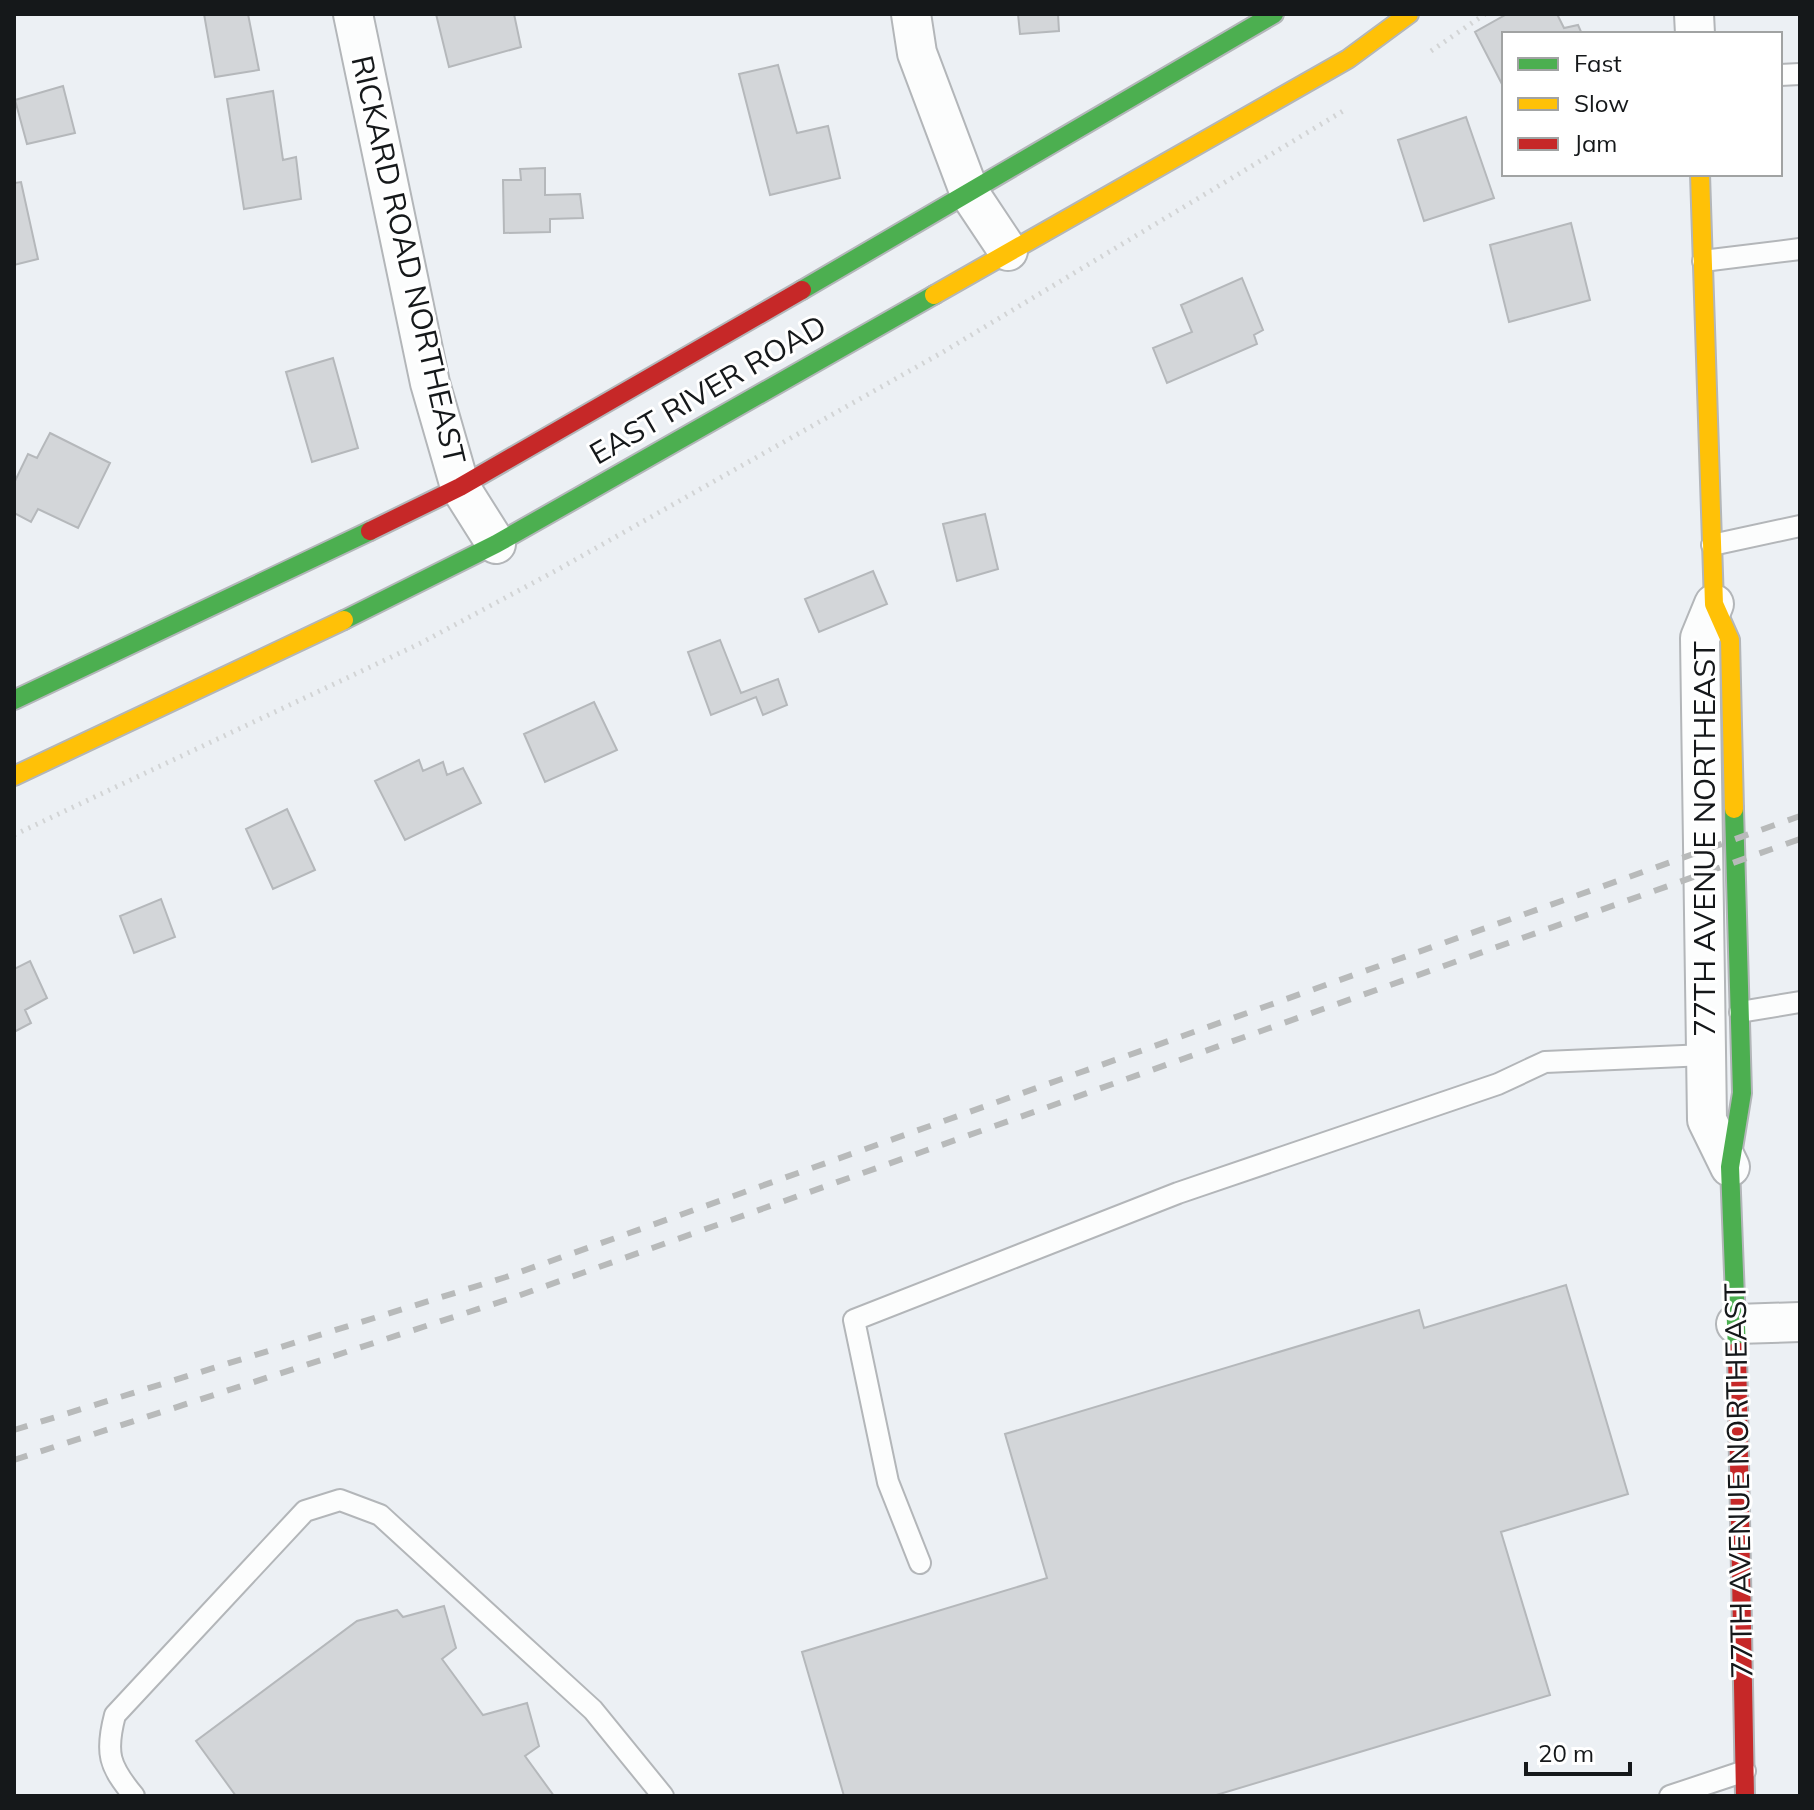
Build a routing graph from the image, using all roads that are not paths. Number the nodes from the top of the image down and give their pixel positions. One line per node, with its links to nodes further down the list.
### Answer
1 (353, 14): 10 (street, RICKARD ROAD NORTHEAST)
2 (911, 14): 6 (street)
3 (1274, 14): 6 (main road, EAST RIVER ROAD)
4 (1409, 14): 8 (main road, EAST RIVER ROAD)
5 (1700, 176): 9 (main road, 77TH AVENUE NORTHEAST)
6 (970, 194): 8 (street); 10 (main road, EAST RIVER ROAD)
7 (1800, 249): 9 (lane)
8 (1008, 251): 12 (main road, EAST RIVER ROAD)
9 (1703, 261): 13 (main road, 77TH AVENUE NORTHEAST)
10 (460, 487): 12 (street, RICKARD ROAD NORTHEAST); 15 (main road, EAST RIVER ROAD)
11 (1800, 526): 13 (lane)
12 (496, 544): 16 (main road, EAST RIVER ROAD)
13 (1712, 545): 14 (main road, 77TH AVENUE NORTHEAST)
14 (1714, 604): 18 (main road, 77TH AVENUE NORTHEAST); 19 (street, 77TH AVENUE NORTHEAST)
15 (14, 700)
16 (14, 776)
17 (1800, 1002): 18 (lane)
18 (1740, 1012): 20 (main road, 77TH AVENUE NORTHEAST)
19 (1706, 1055): 20 (street, 77TH AVENUE NORTHEAST); 23 (lane)
20 (1730, 1167): 22 (main road, 77TH AVENUE NORTHEAST)
21 (1800, 1322): 22 (street)
22 (1736, 1324): 24 (main road, 77TH AVENUE NORTHEAST)
23 (920, 1563)
24 (1745, 1771): 27 (lane); 28 (main road, 77TH AVENUE NORTHEAST)
25 (134, 1796): 26 (lane)
26 (663, 1796)
27 (1670, 1796)
28 (1745, 1796)

